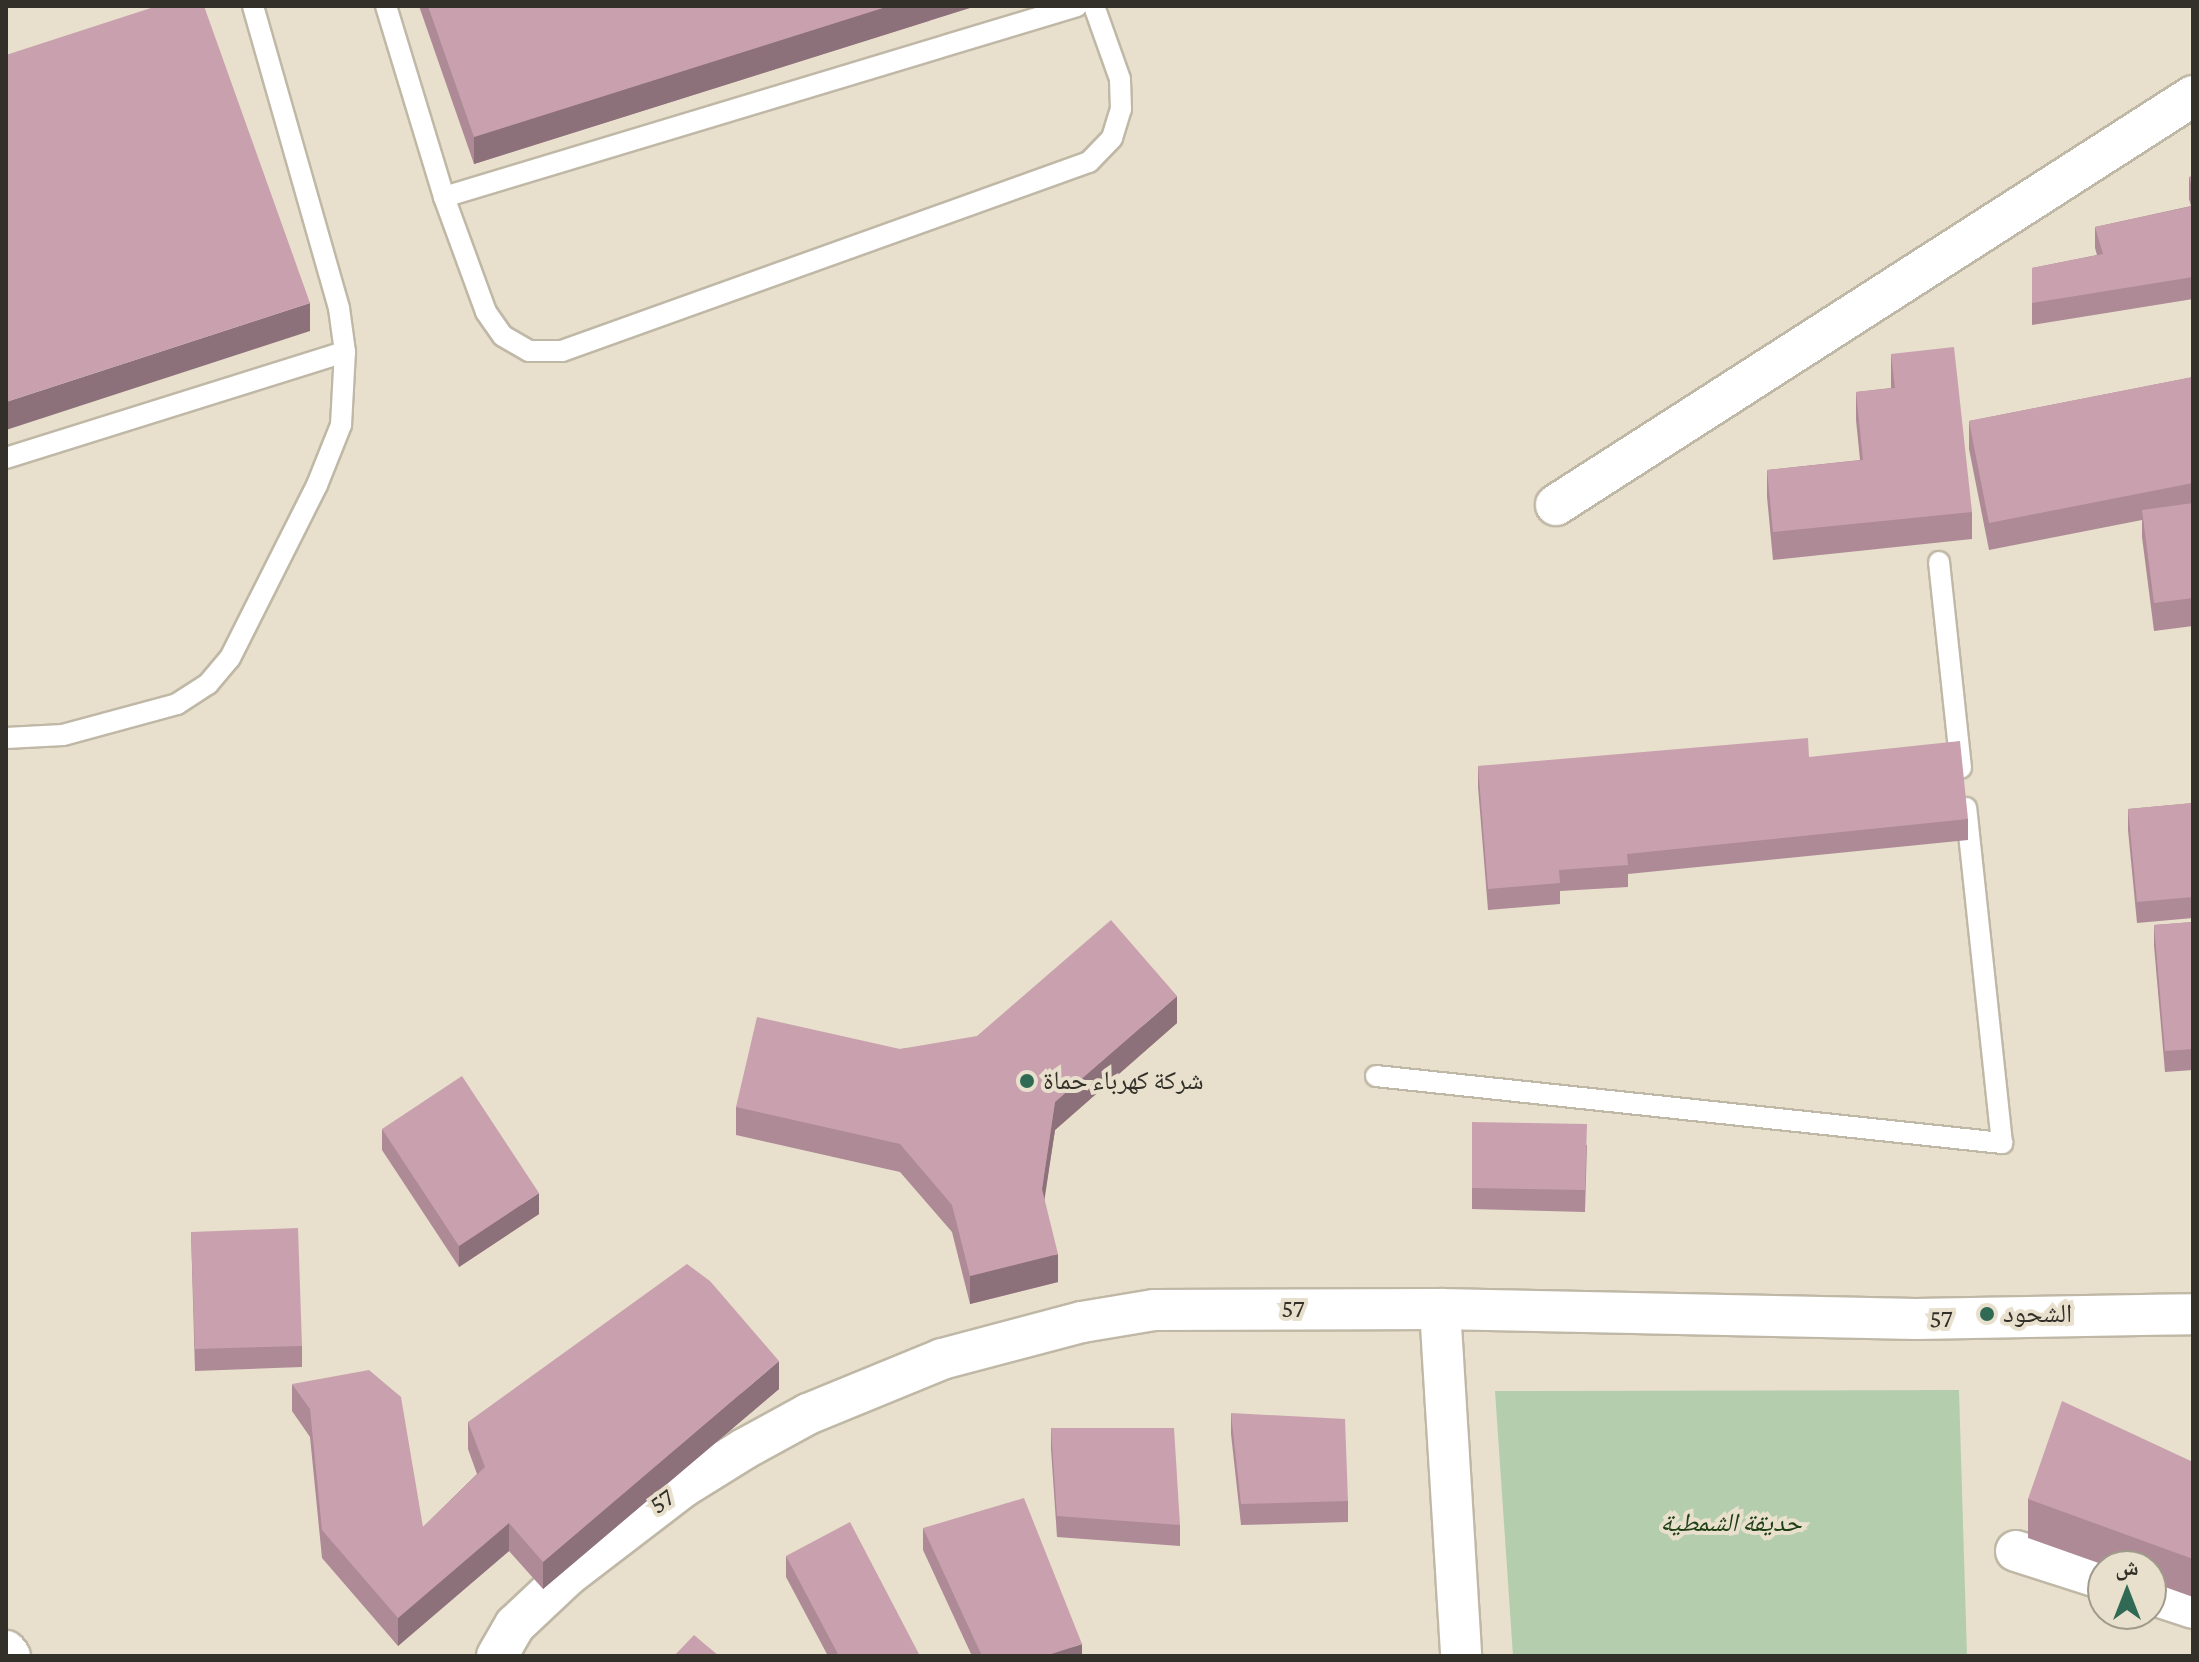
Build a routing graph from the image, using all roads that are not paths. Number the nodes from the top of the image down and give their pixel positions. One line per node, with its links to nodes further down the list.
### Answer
1 (253, 6): 7 (lane)
2 (386, 6): 6 (lane)
3 (1077, 6): 6 (lane)
4 (1094, 6): 6 (lane)
5 (2193, 96): 9 (street)
6 (444, 197)
7 (345, 352): 8 (lane); 11 (lane)
8 (6, 458)
9 (1556, 505)
10 (1939, 562): 12 (lane)
11 (6, 738)
12 (1376, 1076)
13 (1440, 1309): 14 (street, 57); 21 (street, 57); 22 (street)
14 (2193, 1314)
15 (2016, 1551): 16 (street)
16 (2087, 1574)
17 (2167, 1599): 18 (street)
18 (2193, 1608)
19 (6, 1651): 20 (street)
20 (10, 1656)
21 (497, 1656)
22 (1461, 1656)

